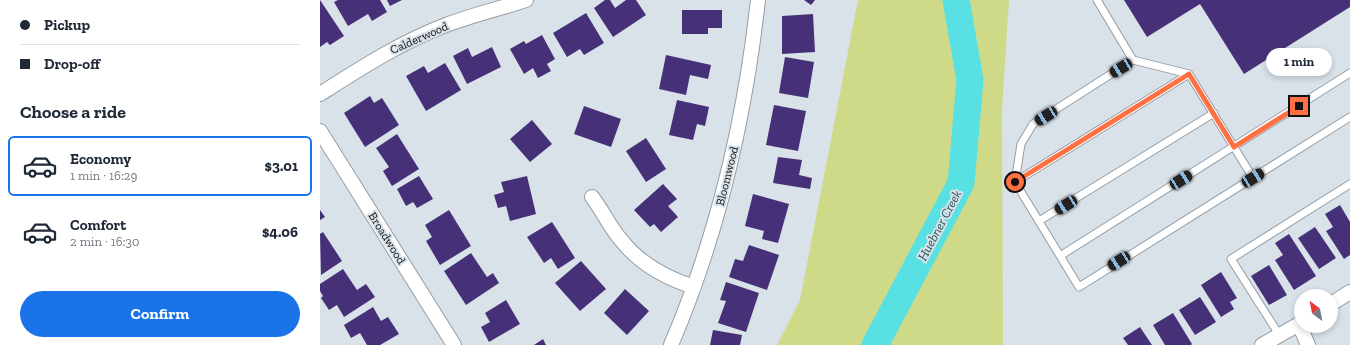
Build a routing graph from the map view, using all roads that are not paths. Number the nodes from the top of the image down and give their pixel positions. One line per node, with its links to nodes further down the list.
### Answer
1 (526, 0): 7 (street, Calderwood)
2 (758, 0): 18 (street, Bloomwood)
3 (1097, 0): 4 (lane)
4 (1133, 60): 6 (lane); 13 (lane)
5 (1350, 73): 11 (lane)
6 (1189, 74): 8 (lane); 13 (lane)
7 (320, 94)
8 (1214, 113): 11 (lane); 16 (lane)
9 (1350, 117): 12 (lane)
10 (320, 131): 24 (street, Broadwood)
11 (1234, 147): 12 (lane); 17 (lane)
12 (1253, 178): 17 (lane)
13 (1015, 182): 16 (lane)
14 (1350, 184): 23 (lane)
15 (592, 197): 18 (street)
16 (1039, 221): 17 (lane)
17 (1060, 256)
18 (694, 287): 25 (street, Bloomwood)
19 (1350, 292): 20 (street)
20 (1338, 300)
21 (1294, 327): 23 (street)
22 (1304, 333): 26 (street)
23 (1272, 340)
24 (454, 345)
25 (671, 345)
26 (1308, 345)

